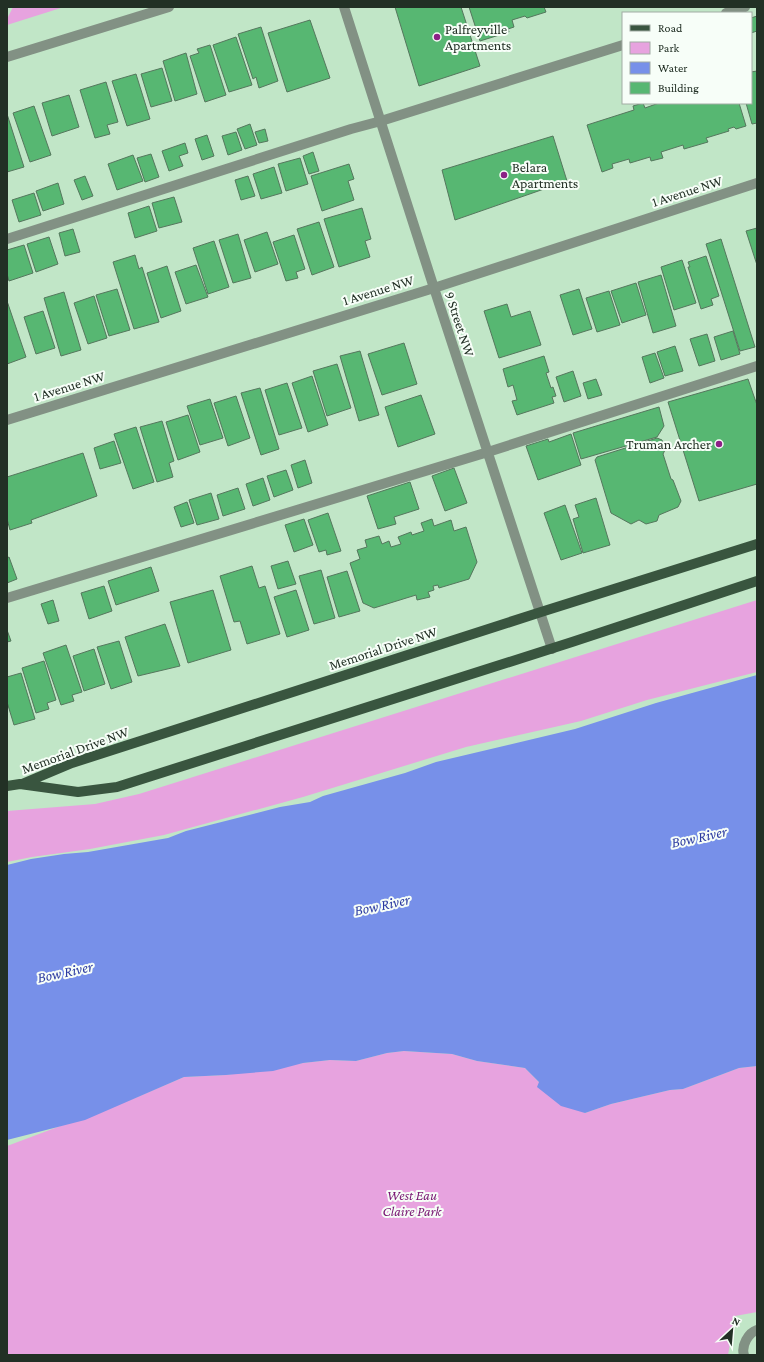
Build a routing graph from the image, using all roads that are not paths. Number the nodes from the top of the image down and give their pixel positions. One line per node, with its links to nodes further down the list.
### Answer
1 (169, 7): 6 (street)
2 (344, 7): 7 (street, 9 Street NW)
3 (745, 7): 4 (street)
4 (729, 12)
5 (622, 45): 7 (street)
6 (7, 58)
7 (381, 121): 9 (street); 10 (street, 9 Street NW)
8 (757, 183): 10 (street, 1 Avenue NW)
9 (7, 239)
10 (434, 288): 12 (street, 1 Avenue NW); 13 (street, 9 Street NW)
11 (757, 366): 13 (street)
12 (7, 420)
13 (488, 452): 16 (street); 17 (street, 9 Street NW)
14 (757, 544): 17 (main road, Memorial Drive NW)
15 (757, 581): 18 (main road, Memorial Drive NW)
16 (7, 598)
17 (541, 612): 18 (street, 9 Street NW); 19 (main road, Memorial Drive NW)
18 (552, 649): 19 (main road, Memorial Drive NW)
19 (20, 784): 20 (main road, Memorial Drive NW)
20 (7, 786)
21 (757, 1330): 22 (street)
22 (744, 1355)

